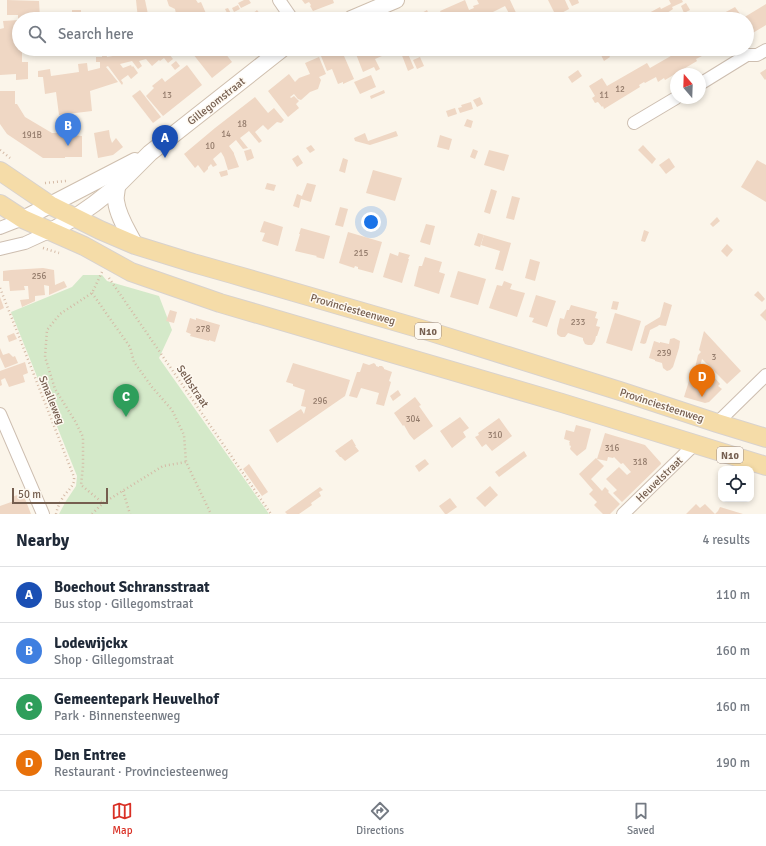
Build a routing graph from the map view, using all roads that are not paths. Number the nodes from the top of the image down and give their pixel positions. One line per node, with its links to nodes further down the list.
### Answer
1 (279, 0): 3 (street)
2 (396, 0): 4 (street)
3 (287, 12)
4 (368, 12)
5 (766, 50): 6 (street)
6 (754, 55)
7 (273, 56): 12 (street, Gillegomstraat)
8 (745, 56): 9 (street)
9 (706, 80)
10 (670, 102): 11 (street)
11 (634, 124)
12 (150, 153): 14 (street, Gillegomstraat); 16 (street, Gillegomstraat)
13 (0, 171): 16 (main road, Provinciesteenweg / N10)
14 (117, 186): 17 (street, Gillegomstraat); 21 (street)
15 (0, 204): 18 (main road, N10)
16 (50, 205): 17 (main road, Provinciesteenweg / N10); 18 (street, Gillegomstraat)
17 (74, 218): 20 (street, Gillegomstraat); 21 (main road, Provinciesteenweg / N10)
18 (23, 219): 19 (street); 20 (main road, N10)
19 (0, 228)
20 (49, 232): 22 (street); 27 (main road, N10)
21 (135, 244): 25 (main road, Provinciesteenweg / N10)
22 (0, 249)
23 (766, 375): 25 (street)
24 (0, 414): 29 (street)
25 (717, 423): 26 (main road, Provinciesteenweg / N10); 27 (main road, Provinciesteenweg)
26 (766, 438)
27 (695, 444): 28 (main road, N10); 30 (street, Heuvelstraat)
28 (766, 466)
29 (43, 514)
30 (623, 514)

